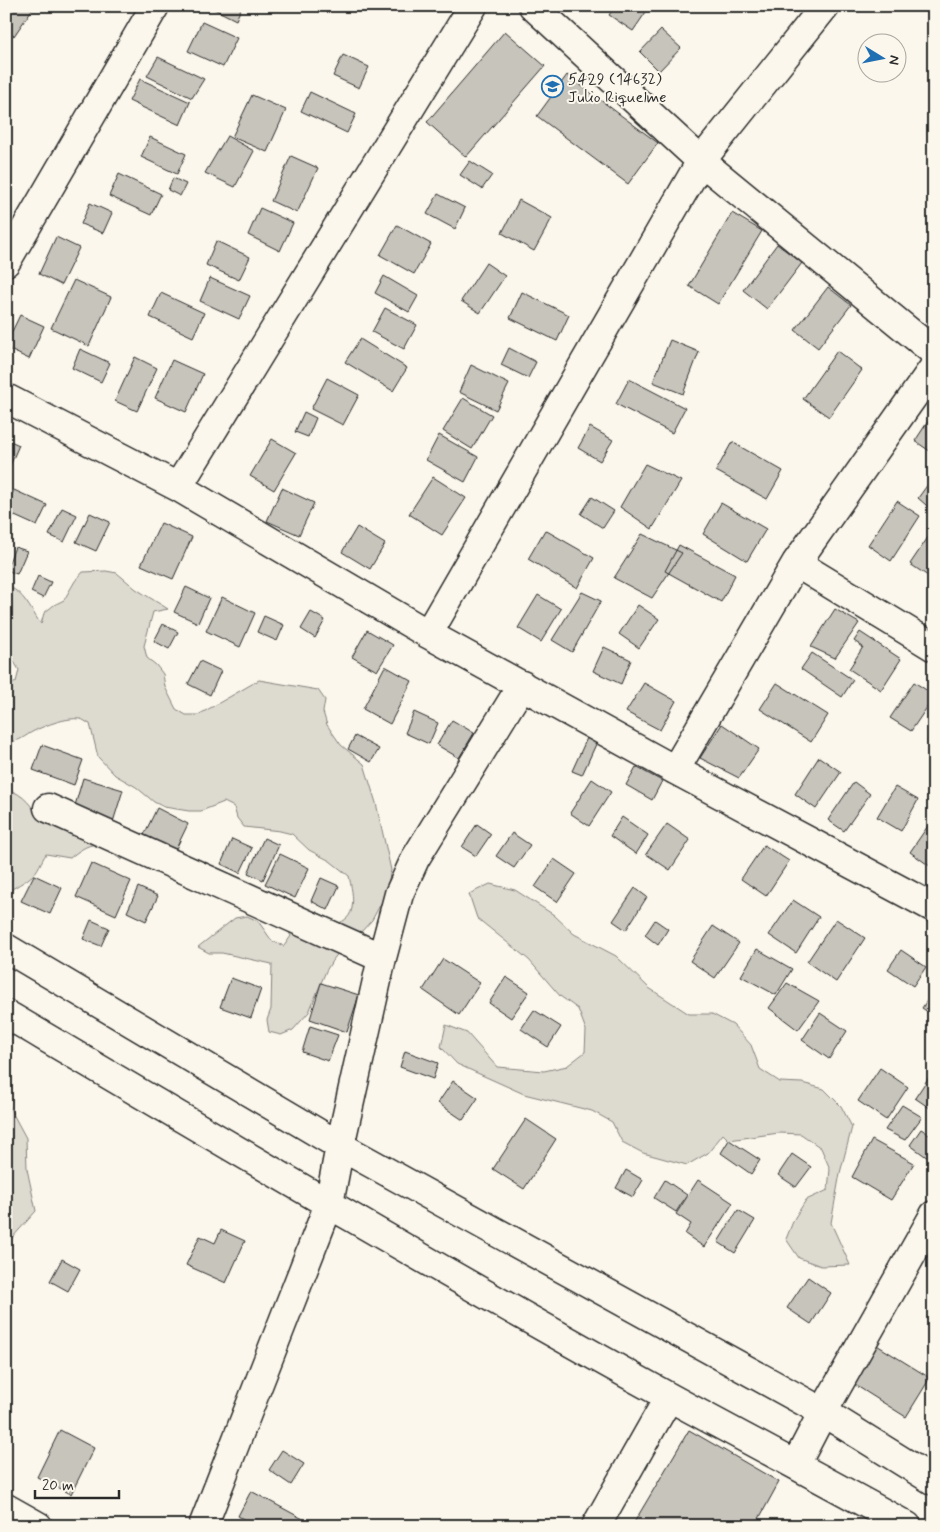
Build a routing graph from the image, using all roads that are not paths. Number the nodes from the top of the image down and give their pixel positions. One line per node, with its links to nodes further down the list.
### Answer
1 (155, 6): 6 (street)
2 (473, 6): 10 (street)
3 (533, 6): 5 (street)
4 (825, 6): 5 (street)
5 (701, 161): 7 (street); 12 (street)
6 (6, 262)
7 (934, 352)
8 (934, 367): 11 (street)
9 (6, 398): 10 (street)
10 (178, 487): 12 (street)
11 (796, 563): 13 (street); 15 (street)
12 (428, 634): 14 (street)
13 (934, 647)
14 (522, 685): 15 (street); 19 (street)
15 (675, 770): 17 (street)
16 (48, 808): 19 (street)
17 (934, 908)
18 (6, 948): 21 (street)
19 (382, 958): 21 (street)
20 (6, 1014): 22 (street)
21 (340, 1146): 22 (street); 25 (street)
22 (329, 1204): 24 (street); 30 (street)
23 (934, 1214): 25 (street)
24 (669, 1397): 26 (street); 31 (street)
25 (823, 1412): 26 (street); 27 (street)
26 (796, 1464): 32 (street)
27 (934, 1481)
28 (6, 1508): 29 (street)
29 (38, 1526)
30 (203, 1526)
31 (596, 1526)
32 (907, 1526)

